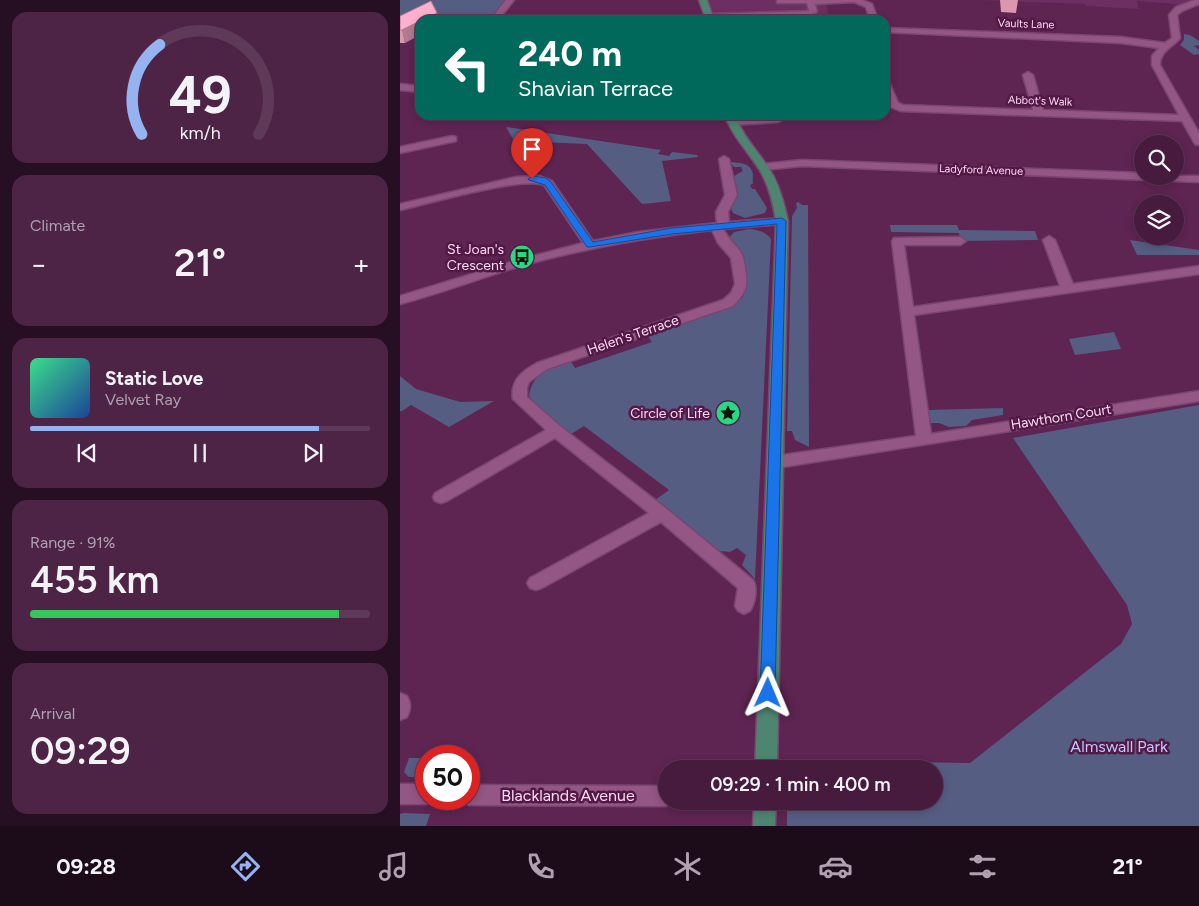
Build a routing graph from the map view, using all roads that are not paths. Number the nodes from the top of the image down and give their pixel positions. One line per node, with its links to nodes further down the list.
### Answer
1 (510, 0): 9 (street)
2 (703, 0): 10 (main road)
3 (855, 0): 6 (street); 12 (street)
4 (780, 1): 6 (street)
5 (1199, 1): 7 (street)
6 (810, 2): 11 (street)
7 (1189, 4): 8 (street); 14 (street)
8 (1199, 7)
9 (498, 15)
10 (709, 15)
11 (784, 15)
12 (872, 15)
13 (890, 30): 14 (street, Vaults Lane)
14 (1166, 46): 20 (street)
15 (1028, 76): 19 (street)
16 (400, 87): 17 (street)
17 (415, 88)
18 (890, 96): 19 (street, Abbot's Walk)
19 (1039, 113): 20 (street, Abbot's Walk)
20 (1186, 118): 23 (street)
21 (732, 120): 26 (main road)
22 (452, 139): 24 (street)
23 (1199, 142)
24 (400, 150)
25 (724, 159): 30 (street)
26 (763, 167): 27 (street, Ladyford Avenue); 29 (main road)
27 (1199, 179)
28 (400, 207): 33 (street)
29 (782, 221): 30 (street); 41 (main road)
30 (720, 226): 33 (street); 39 (street, Helen's Terrace)
31 (1049, 240): 35 (street)
32 (960, 241): 37 (street)
33 (590, 245): 36 (street)
34 (1199, 270): 35 (street)
35 (1068, 289): 37 (street)
36 (400, 300)
37 (907, 312): 40 (street)
38 (1199, 396): 40 (street, Hawthorn Court)
39 (556, 431): 42 (street); 43 (street, Helen's Terrace)
40 (924, 440): 41 (street, Hawthorn Court)
41 (776, 462): 48 (main road)
42 (441, 497)
43 (662, 514): 44 (street); 45 (street, Helen's Terrace)
44 (536, 583)
45 (744, 606)
46 (400, 702): 47 (street)
47 (400, 710)
48 (766, 760)
49 (400, 794): 50 (street)
50 (415, 794)
51 (480, 795): 52 (street, Blacklands Avenue)
52 (658, 796)
53 (765, 810): 54 (main road)
54 (764, 826)

